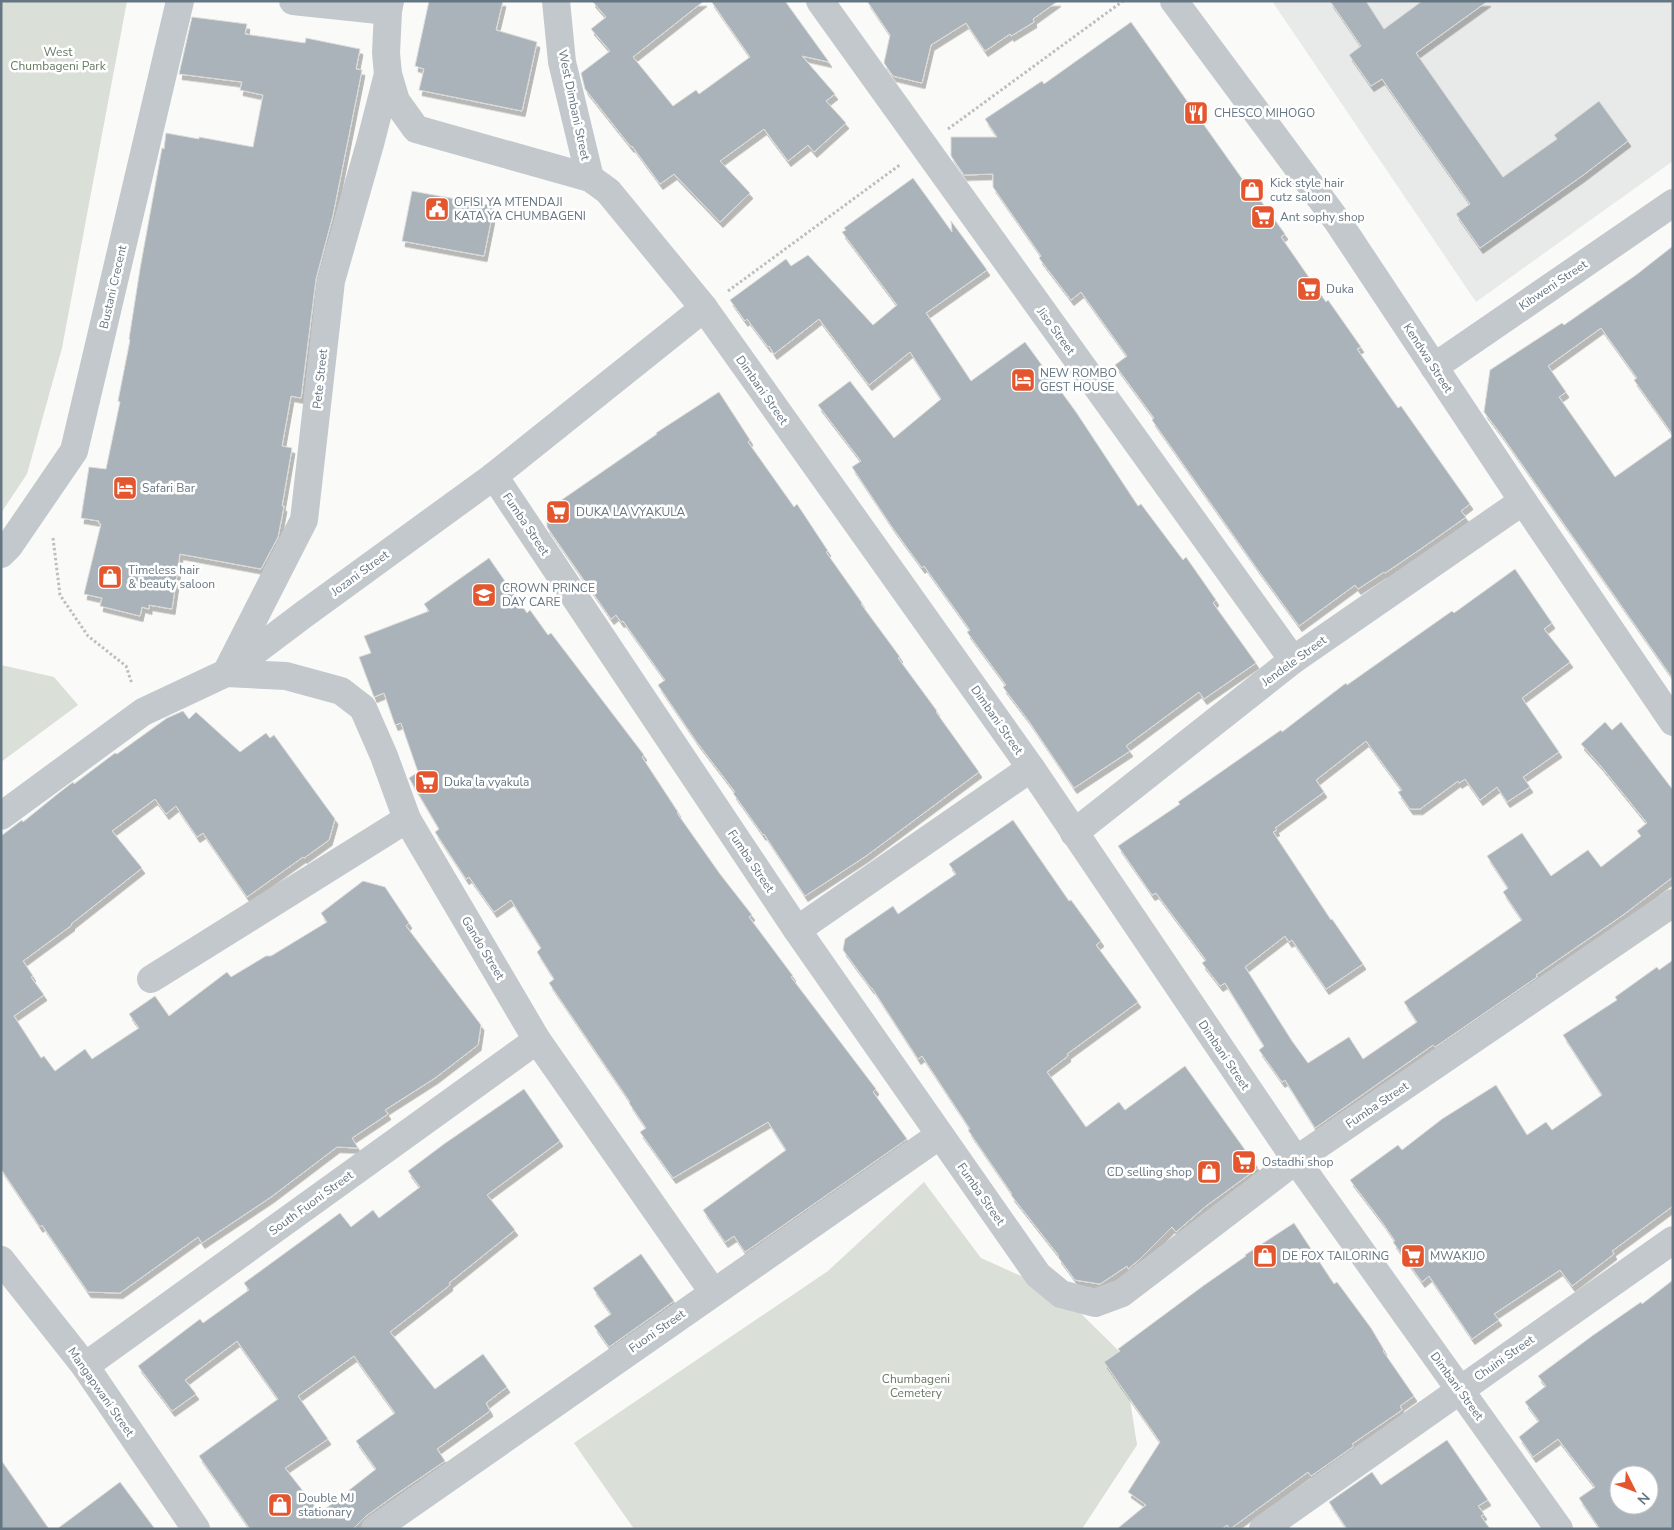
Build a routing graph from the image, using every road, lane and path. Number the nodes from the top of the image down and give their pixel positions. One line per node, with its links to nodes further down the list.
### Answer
1 (180, 1): 15 (street, Bustani Crecent)
2 (293, 1): 6 (street)
3 (556, 1): 8 (street, West Dimbani Street)
4 (820, 1): 16 (street, Jiso Street)
5 (1174, 1): 11 (street, Kendwa Street)
6 (389, 6): 7 (street, Dimbani Street)
7 (388, 74): 8 (street, Dimbani Street); 17 (street, Pete Street)
8 (590, 178): 10 (street, Dimbani Street)
9 (1673, 203): 11 (street, Kibweni Street)
10 (704, 308): 12 (street, Jozani Street); 20 (street, Dimbani Street)
11 (1434, 367): 13 (street, Kendwa Street)
12 (494, 476): 17 (street, Jozani Street); 25 (street, Fumba Street)
13 (1523, 501): 16 (street, Jendele Street); 19 (street, Kendwa Street)
14 (54, 532): 18 (path)
15 (1, 554)
16 (1293, 660): 23 (street, Jendele Street)
17 (226, 673): 18 (street, Jozani Street); 22 (street, Gando Street)
18 (143, 712): 21 (street, Jozani Street)
19 (1673, 722)
20 (1031, 768): 23 (street, Dimbani Street); 25 (street)
21 (1, 816)
22 (407, 819): 26 (street); 27 (street, Gando Street)
23 (1074, 833): 29 (street, Dimbani Street)
24 (1673, 903): 29 (street, Fumba Street)
25 (797, 930): 28 (street, Fumba Street)
26 (151, 979)
27 (537, 1040): 32 (street, Gando Street); 33 (street, South Fuoni Street)
28 (940, 1135): 29 (street, Fumba Street); 32 (street, Fuoni Street)
29 (1296, 1160): 34 (street, Dimbani Street)
30 (1673, 1240): 34 (street, Chuini Street)
31 (1, 1260): 33 (street, Mangapwani Street)
32 (713, 1292): 36 (street, Fuoni Street)
33 (85, 1366): 35 (street, Mangapwani Street)
34 (1460, 1389): 37 (street, Chuini Street); 38 (street, Dimbani Street)
35 (196, 1529)
36 (375, 1529)
37 (1263, 1529)
38 (1559, 1529)

